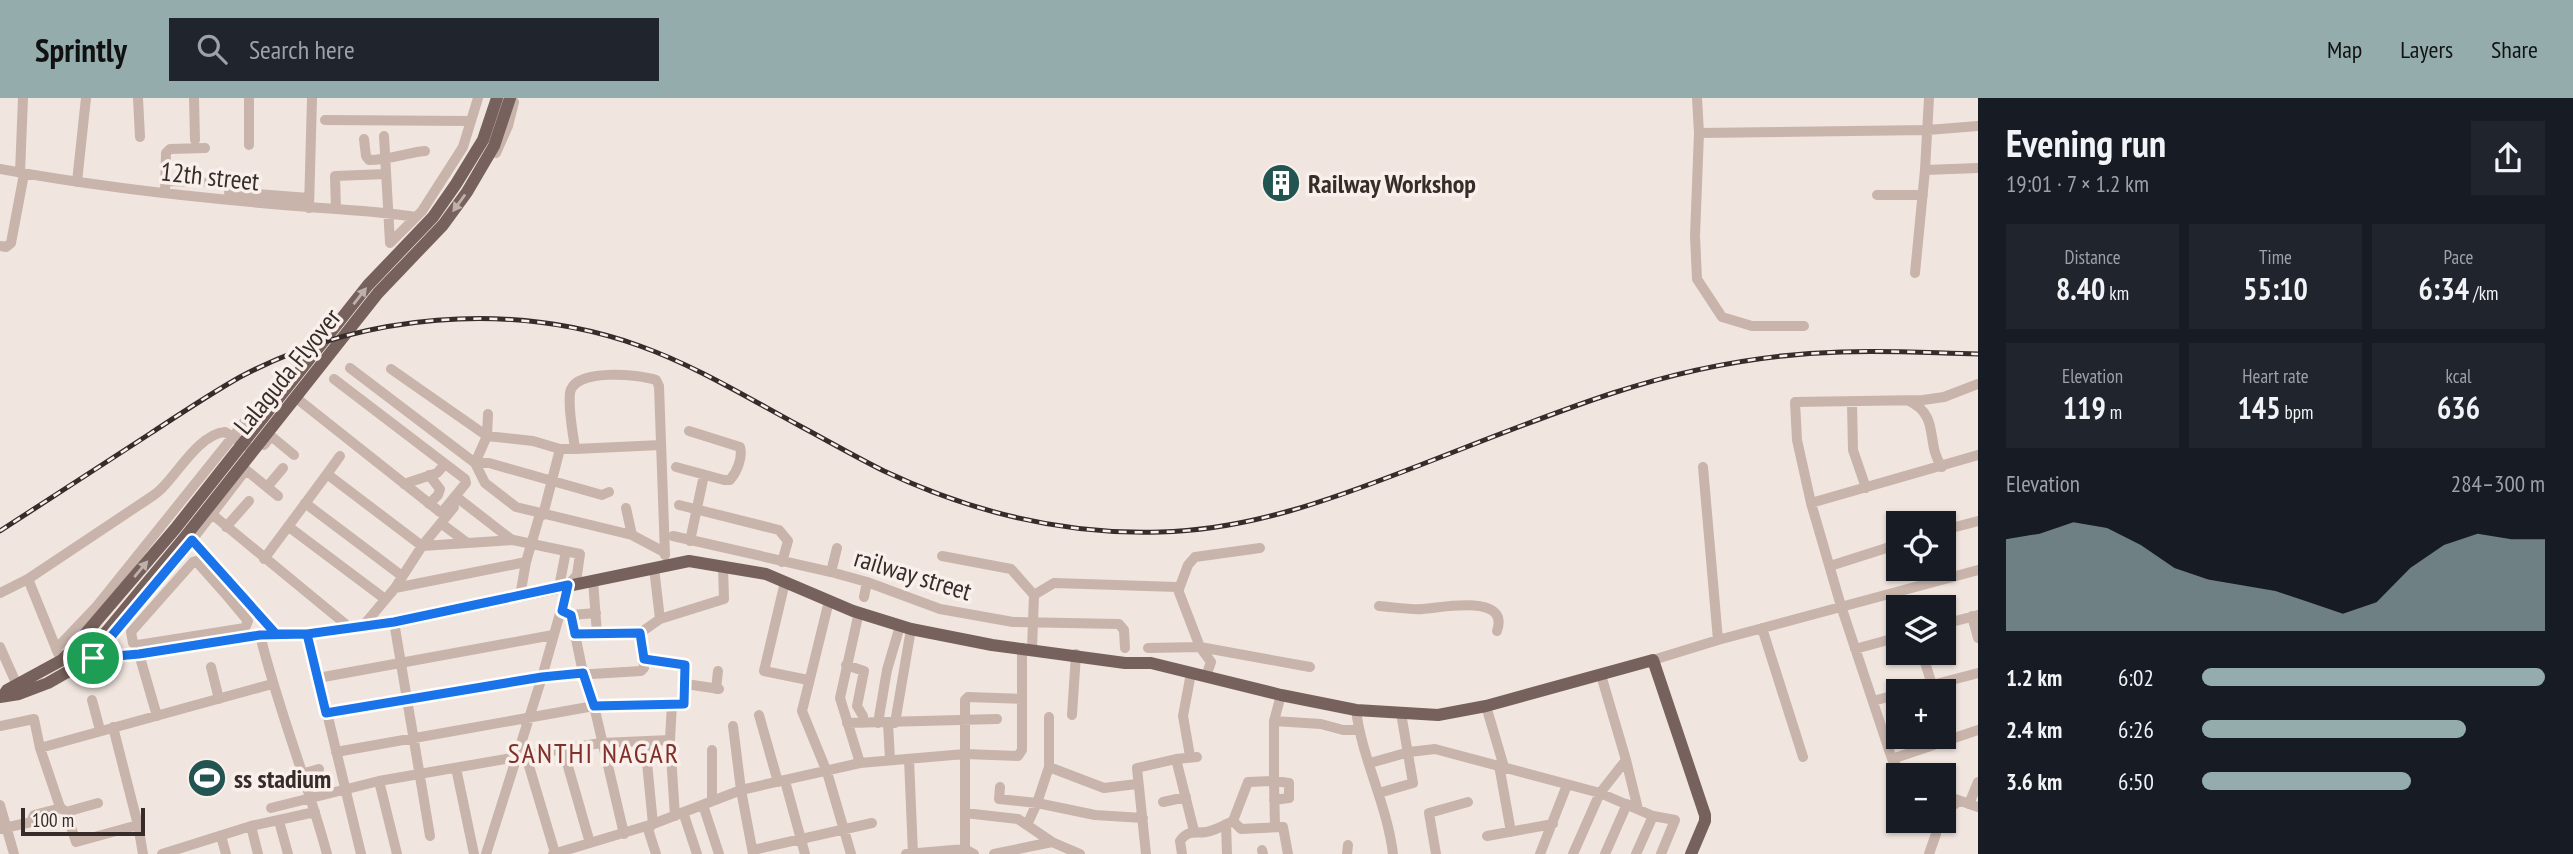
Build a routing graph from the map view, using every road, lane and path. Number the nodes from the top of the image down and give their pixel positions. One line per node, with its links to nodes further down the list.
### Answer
1 (23, 98): 29 (street)
2 (86, 98): 32 (street)
3 (138, 98): 18 (street)
4 (194, 98): 20 (street)
5 (249, 98): 21 (street)
6 (312, 98): 37 (street)
7 (478, 98): 13 (street)
8 (497, 98): 164 (main road, Lalaguda Flyover, one-way to 8)
9 (513, 98): 25 (street); 164 (main road, Lalaguda Flyover, one-way to 164)
10 (1697, 98): 16 (street)
11 (1929, 98): 15 (street)
12 (325, 120): 13 (street)
13 (470, 121): 25 (street)
14 (1978, 126): 15 (street)
15 (1928, 130): 16 (street); 28 (street)
16 (1699, 133): 43 (street)
17 (384, 136): 24 (street)
18 (140, 137)
19 (364, 139): 24 (street)
20 (195, 140)
21 (249, 145)
22 (205, 148): 31 (street)
23 (425, 151): 24 (street)
24 (384, 160): 30 (street)
25 (455, 160): 40 (street)
26 (1978, 168): 28 (street)
27 (0, 169): 29 (street, 12th street)
28 (1925, 170): 36 (street)
29 (22, 174): 32 (street, 12th street); 41 (street)
30 (386, 174): 38 (street); 39 (street)
31 (165, 181): 33 (street); 34 (street)
32 (77, 182): 34 (street, 12th street)
33 (203, 182)
34 (165, 193): 37 (street, 12th street)
35 (1877, 195): 36 (street)
36 (1923, 195): 42 (street)
37 (309, 203): 38 (street)
38 (336, 209): 39 (street)
39 (389, 212): 40 (street); 40 (street)
40 (416, 217)
41 (0, 246)
42 (1915, 273)
43 (1804, 326)
44 (350, 368): 70 (street)
45 (391, 369): 57 (street)
46 (322, 372): 50 (street)
47 (334, 379): 65 (street)
48 (1978, 384): 49 (street)
49 (1905, 400): 51 (street); 68 (street)
50 (300, 401): 56 (street); 76 (street)
51 (1852, 403): 78 (street); 84 (street)
52 (488, 414): 57 (street)
53 (247, 419): 55 (street)
54 (689, 431): 74 (street)
55 (233, 436): 61 (street); 119 (street); 168 (street)
56 (271, 436): 61 (street); 62 (street)
57 (487, 436): 59 (street); 70 (street)
58 (661, 444): 60 (street); 60 (street); 110 (street)
59 (560, 449): 60 (street); 75 (street)
60 (575, 449)
61 (257, 453): 71 (street)
62 (294, 454)
63 (1978, 455): 68 (street)
64 (341, 456): 72 (street)
65 (445, 464): 73 (street); 85 (street)
66 (676, 467): 74 (street)
67 (1703, 467): 156 (street)
68 (1942, 467): 78 (street)
69 (282, 468): 77 (street)
70 (478, 468): 75 (street); 81 (street); 89 (street)
71 (246, 470): 77 (street); 90 (street)
72 (327, 474): 83 (street); 103 (street)
73 (429, 475): 76 (street); 85 (street)
74 (704, 475): 88 (street)
75 (553, 482): 79 (street); 89 (street)
76 (404, 484): 85 (street)
77 (267, 487): 80 (street)
78 (1866, 488): 84 (street)
79 (609, 492)
80 (278, 496)
81 (459, 499): 92 (street); 99 (street)
82 (249, 501): 93 (street)
83 (305, 503): 94 (street); 118 (street)
84 (1811, 503): 113 (street)
85 (429, 504)
86 (679, 505): 88 (street)
87 (626, 508): 96 (street)
88 (696, 509): 100 (street); 112 (street)
89 (541, 514): 96 (street); 102 (street)
90 (213, 515): 93 (street); 98 (street)
91 (1978, 521): 95 (street)
92 (442, 524): 101 (street); 103 (street)
93 (226, 527): 109 (street)
94 (289, 527): 109 (street); 131 (street)
95 (1956, 527)
96 (632, 535): 110 (street)
97 (673, 536): 100 (street, railway street)
98 (192, 540): 127 (street); 164 (street)
99 (513, 540): 101 (street); 102 (street)
100 (690, 541): 112 (street, railway street)
101 (466, 542): 103 (street)
102 (532, 544): 107 (street); 111 (street)
103 (422, 546): 118 (street)
104 (837, 548): 117 (street)
105 (1260, 548): 125 (street)
106 (1886, 548): 113 (street)
107 (566, 551): 123 (street); 123 (street)
108 (942, 556): 128 (street)
109 (264, 559): 144 (street)
110 (667, 559): 114 (main road); 115 (main road)
111 (526, 562): 124 (street); 129 (street)
112 (782, 562): 117 (street, railway street)
113 (1830, 566): 134 (street)
114 (723, 567): 121 (main road); 139 (street)
115 (654, 568): 120 (main road); 139 (street)
116 (1978, 570): 134 (street)
117 (831, 572): 122 (street, railway street)
118 (402, 576): 124 (street)
119 (28, 579): 126 (street); 168 (street)
120 (593, 580): 123 (main road); 137 (street)
121 (785, 582): 132 (main road); 185 (street)
122 (867, 582): 130 (street); 142 (street, railway street)
123 (564, 586): 129 (main road); 136 (street)
124 (395, 588): 131 (street)
125 (1179, 589): 128 (street); 159 (street)
126 (0, 593)
127 (233, 594): 127 (street); 149 (street)
128 (1034, 595): 142 (street)
129 (520, 596): 141 (main road)
130 (864, 597)
131 (385, 599): 143 (street)
132 (829, 601): 135 (main road); 185 (street)
133 (1378, 606): 147 (street)
134 (1841, 606): 146 (street); 163 (street)
135 (859, 612): 145 (main road); 173 (street)
136 (566, 613): 137 (street); 151 (street); 154 (street)
137 (596, 613): 152 (street)
138 (1975, 615): 140 (street); 155 (street)
139 (660, 619): 148 (street)
140 (1956, 621)
141 (394, 622): 143 (main road); 172 (street)
142 (1034, 623): 160 (street, railway street); 161 (street)
143 (363, 625): 144 (main road)
144 (349, 627): 150 (main road)
145 (905, 628): 161 (main road); 214 (street); 214 (street)
146 (1762, 628): 156 (street); 234 (street)
147 (1497, 631)
148 (640, 633): 152 (street); 169 (street)
149 (276, 634): 150 (main road); 153 (main road)
150 (307, 634): 184 (street)
151 (575, 634): 152 (street); 177 (street)
152 (597, 634)
153 (260, 635): 166 (main road); 187 (street)
154 (553, 635): 172 (street); 182 (street)
155 (1978, 638)
156 (1718, 640): 170 (street)
157 (1886, 641): 163 (street)
158 (0, 647): 189 (street)
159 (1200, 647): 162 (street); 165 (street); 171 (street)
160 (1125, 648)
161 (1027, 649): 167 (main road); 194 (street)
162 (1148, 649)
163 (1855, 649): 197 (street)
164 (87, 652): 166 (main road); 168 (main road); 168 (main road, Lalaguda Flyover)
165 (1228, 652): 171 (street); 175 (street)
166 (139, 654): 206 (street)
167 (1076, 654): 178 (main road); 205 (street)
168 (64, 658): 183 (main road)
169 (644, 659): 177 (street); 188 (street)
170 (1653, 660): 180 (main road); 336 (main road)
171 (1211, 662): 181 (street)
172 (400, 664): 184 (street); 196 (street)
173 (846, 665): 212 (street); 213 (street)
174 (211, 667): 193 (street)
175 (1310, 667)
176 (718, 671): 188 (street)
177 (583, 673): 182 (street); 199 (street)
178 (1191, 673): 181 (main road); 236 (street)
179 (1978, 673): 186 (street)
180 (1601, 675): 200 (main road); 239 (street)
181 (1206, 676): 190 (main road)
182 (542, 677): 196 (street); 208 (street)
183 (44, 678): 189 (main road); 191 (main road)
184 (318, 678): 202 (street)
185 (808, 680): 247 (street)
186 (1956, 680)
187 (272, 684): 193 (street); 248 (street)
188 (686, 684): 198 (street)
189 (17, 685): 191 (main road)
190 (1281, 695): 201 (main road); 211 (street)
191 (1, 697)
192 (1886, 698): 197 (street)
193 (219, 699): 206 (street)
194 (1022, 699): 210 (street); 232 (street)
195 (92, 700): 218 (street)
196 (408, 700): 202 (street); 222 (street)
197 (1873, 701): 237 (street)
198 (672, 703): 199 (street); 223 (street)
199 (594, 706): 208 (street); 225 (street)
200 (1486, 706): 203 (main road); 243 (street)
201 (1356, 710): 203 (main road); 219 (street)
202 (326, 713): 230 (street)
203 (1401, 713): 231 (street)
204 (759, 715): 252 (street)
205 (1072, 715)
206 (157, 716): 216 (street)
207 (1049, 717): 244 (street)
208 (527, 719): 222 (street); 233 (street)
209 (997, 719): 210 (street)
210 (965, 720): 214 (street); 232 (street)
211 (1274, 721): 219 (street); 251 (street)
212 (846, 723): 213 (street); 240 (street)
213 (863, 723): 214 (street)
214 (887, 723): 238 (street)
215 (0, 726): 226 (street)
216 (113, 726): 218 (street); 286 (street)
217 (733, 726): 259 (street)
218 (100, 730): 226 (street)
219 (1359, 730): 241 (street)
220 (1978, 730): 221 (street)
221 (1956, 736)
222 (415, 739): 230 (street); 249 (street)
223 (670, 740): 224 (street); 278 (street)
224 (645, 742): 225 (street); 284 (street)
225 (601, 743): 227 (street); 295 (street)
226 (40, 748): 275 (street)
227 (563, 749): 233 (street); 301 (street)
228 (1920, 749): 237 (street)
229 (712, 750): 265 (street)
230 (336, 752): 258 (street)
231 (1409, 752): 241 (street); 243 (street); 260 (street)
232 (965, 754): 235 (street); 277 (street)
233 (521, 757): 245 (street); 316 (street); 317 (street)
234 (1803, 757)
235 (909, 759): 238 (street); 304 (street)
236 (1176, 759): 255 (street); 262 (street)
237 (1892, 759): 242 (street)
238 (890, 760): 240 (street)
239 (1626, 760): 261 (street); 274 (street)
240 (860, 762): 247 (street)
241 (1370, 762): 260 (street)
242 (1894, 763)
243 (1501, 766): 256 (street); 293 (street)
244 (1049, 767): 255 (street); 269 (street)
245 (456, 768): 249 (street); 315 (street)
246 (319, 769): 248 (street)
247 (827, 772): 252 (street); 291 (street)
248 (301, 774): 254 (street); 263 (street)
249 (421, 774): 250 (street); 297 (street)
250 (379, 781): 258 (street); 314 (street)
251 (1274, 781): 264 (street); 264 (street); 283 (street)
252 (782, 782): 259 (street); 299 (street)
253 (1978, 782): 271 (street)
254 (265, 784)
255 (1138, 784): 280 (street)
256 (1567, 785): 261 (street); 285 (street)
257 (1000, 787): 269 (street)
258 (345, 789): 263 (street); 313 (street)
259 (741, 790): 265 (street); 303 (street)
260 (1379, 793): 329 (street)
261 (1600, 793): 270 (street); 332 (street)
262 (1186, 797): 266 (street); 292 (street)
263 (310, 799): 273 (street); 276 (street)
264 (1274, 800): 289 (street)
265 (707, 802): 278 (street); 320 (street)
266 (1163, 802)
267 (1468, 802): 330 (street)
268 (98, 803): 275 (street)
269 (1037, 803): 280 (street); 287 (street)
270 (1627, 804): 274 (street); 333 (street)
271 (1969, 804)
272 (0, 806): 290 (street)
273 (271, 808)
274 (1637, 809): 279 (street)
275 (63, 810): 286 (street); 290 (street)
276 (316, 811): 281 (street); 312 (street)
277 (965, 813): 287 (street); 302 (street)
278 (679, 814): 284 (street); 319 (street)
279 (1653, 816): 334 (street); 335 (street)
280 (1143, 818): 325 (street)
281 (279, 821): 288 (street); 311 (street)
282 (872, 823): 291 (street)
283 (1229, 823): 289 (street); 292 (street); 327 (street)
284 (653, 824): 295 (street); 318 (street)
285 (1553, 824): 293 (street); 331 (street)
286 (138, 825): 307 (street)
287 (1027, 825): 300 (street)
288 (251, 826): 296 (street); 310 (street)
289 (1275, 827): 328 (street)
290 (3, 828): 306 (street)
291 (845, 830): 299 (street); 322 (street)
292 (1194, 831): 326 (street)
293 (1511, 832): 298 (street)
294 (1936, 833): 337 (street)
295 (624, 834): 301 (street)
296 (221, 836): 308 (street); 309 (street)
297 (430, 836)
298 (1487, 836)
299 (801, 841): 303 (street); 321 (street)
300 (1052, 842): 305 (street); 324 (street)
301 (590, 843): 317 (street)
302 (970, 851): 304 (street)
303 (753, 852)
304 (911, 853)
305 (1008, 853): 323 (street)
306 (14, 854)
307 (143, 854)
308 (162, 854)
309 (226, 854)
310 (258, 854)
311 (288, 854)
312 (327, 854)
313 (361, 854)
314 (397, 854)
315 (474, 854)
316 (486, 854)
317 (554, 854)
318 (656, 854)
319 (697, 854)
320 (719, 854)
321 (805, 854)
322 (851, 854)
323 (994, 854)
324 (1080, 854)
325 (1146, 854)
326 (1182, 854)
327 (1227, 854)
328 (1288, 854)
329 (1393, 854)
330 (1436, 854)
331 (1540, 854)
332 (1573, 854)
333 (1605, 854)
334 (1636, 854)
335 (1661, 854)
336 (1691, 854)
337 (1929, 854)

